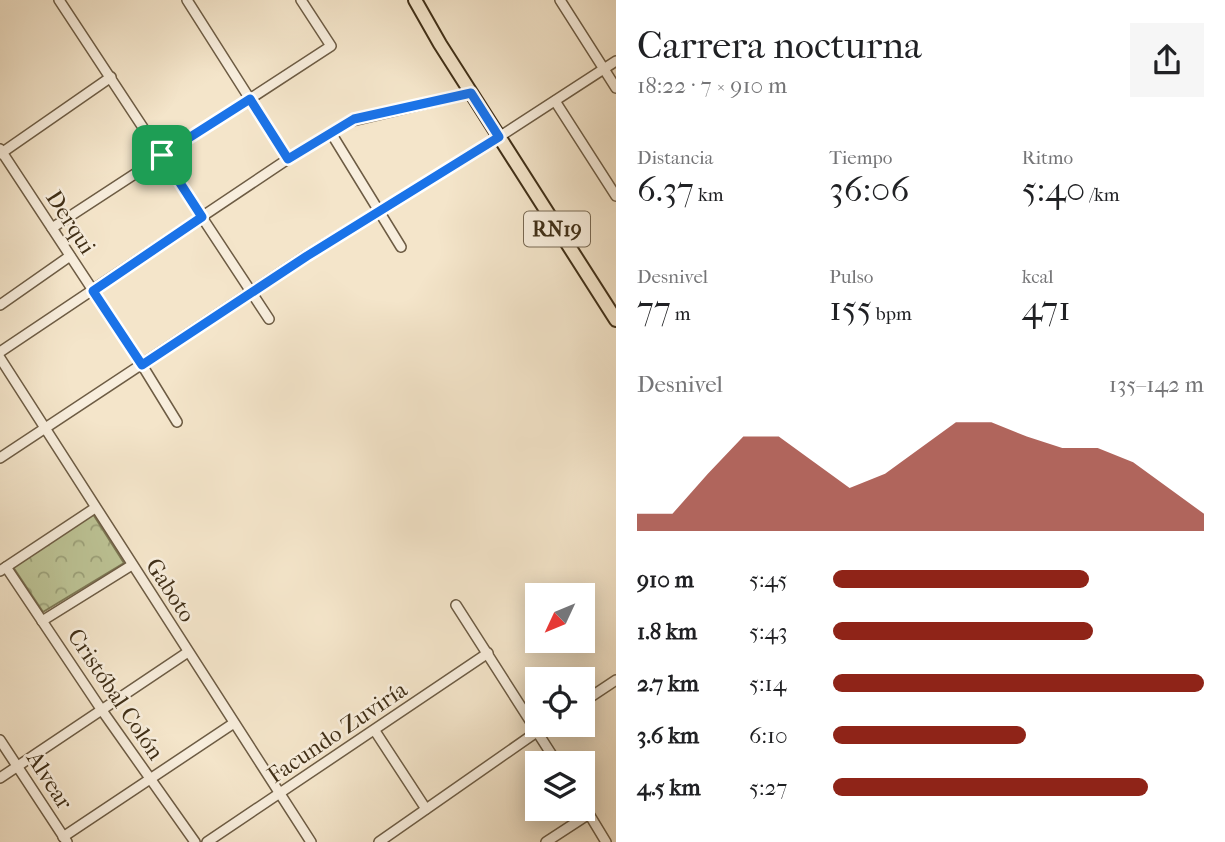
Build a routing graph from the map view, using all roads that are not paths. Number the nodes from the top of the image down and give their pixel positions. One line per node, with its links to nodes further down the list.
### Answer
1 (59, 0): 10 (street)
2 (187, 0): 13 (street)
3 (301, 0): 13 (street)
4 (407, 0): 7 (main road, RN19)
5 (415, 0): 7 (main road, RN19)
6 (560, 0): 9 (street)
7 (440, 44): 12 (main road, RN19)
8 (616, 61): 9 (street)
9 (604, 69): 11 (street); 14 (street)
10 (111, 77): 17 (street); 18 (street)
11 (616, 88)
12 (471, 93): 15 (street); 16 (main road, RN19)
13 (250, 99): 18 (street); 19 (street)
14 (555, 101): 16 (street); 20 (street)
15 (331, 133): 19 (street); 21 (street)
16 (499, 137): 21 (street); 30 (main road, RN19)
17 (1, 152): 23 (street, Derqui)
18 (162, 155): 22 (street); 23 (street)
19 (288, 159): 22 (street)
20 (616, 196)
21 (379, 210): 24 (street); 27 (street)
22 (202, 217): 26 (street); 27 (street)
23 (52, 228): 25 (street, Derqui)
24 (401, 247)
25 (70, 256): 26 (street, Derqui); 28 (street)
26 (93, 291): 31 (street); 33 (street, Derqui)
27 (251, 292): 29 (street); 33 (street)
28 (0, 305)
29 (269, 319)
30 (616, 320)
31 (0, 352)
32 (0, 358): 35 (street, Gaboto)
33 (142, 365): 34 (street, Derqui); 35 (street)
34 (177, 422)
35 (44, 430): 36 (street); 37 (street, Gaboto)
36 (0, 458)
37 (95, 508): 38 (street, Gaboto); 39 (street)
38 (132, 565): 41 (street); 42 (street, Gaboto)
39 (3, 569): 41 (street, Cristóbal Colón)
40 (456, 605): 43 (street)
41 (43, 621): 46 (street, Cristóbal Colón)
42 (188, 652): 46 (street); 48 (street, Gaboto)
43 (488, 653): 47 (street); 49 (street, Facundo Zuviría)
44 (616, 680): 45 (street)
45 (595, 694)
46 (101, 709): 52 (street); 54 (street, Cristóbal Colón)
47 (525, 713)
48 (234, 723): 54 (street); 55 (street, Gaboto)
49 (374, 731): 55 (street, Facundo Zuviría); 56 (street)
50 (530, 737): 56 (street)
51 (0, 740): 52 (street, Alvear)
52 (18, 766): 53 (street); 59 (street, Alvear)
53 (0, 778)
54 (150, 779): 59 (street); 60 (street, Cristóbal Colón)
55 (281, 795): 61 (street, Facundo Zuviría); 62 (street, Gaboto)
56 (426, 809): 63 (street)
57 (578, 821): 64 (street)
58 (593, 821): 65 (street)
59 (65, 839)
60 (195, 842)
61 (207, 842)
62 (311, 842)
63 (379, 842)
64 (546, 842)
65 (606, 842)

